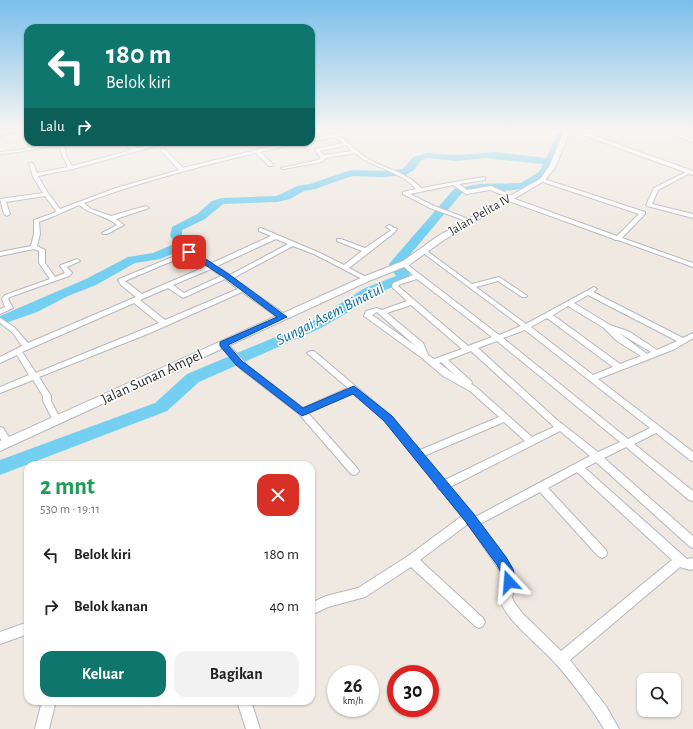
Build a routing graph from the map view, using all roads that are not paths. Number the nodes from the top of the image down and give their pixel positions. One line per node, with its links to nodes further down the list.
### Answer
1 (31, 165): 14 (street)
2 (69, 165): 10 (street)
3 (82, 165): 10 (street)
4 (177, 165): 12 (street)
5 (201, 165): 12 (street)
6 (299, 165): 11 (street)
7 (377, 165): 18 (street)
8 (553, 165): 16 (street, Jalan Pelita IV)
9 (671, 165): 13 (street)
10 (71, 168): 14 (street)
11 (283, 168)
12 (182, 170): 22 (street)
13 (692, 172): 23 (street)
14 (36, 175): 19 (street)
15 (483, 179): 17 (street)
16 (542, 180): 20 (street, Jalan Pelita IV); 26 (street)
17 (454, 183): 18 (street); 20 (street)
18 (419, 189): 30 (street)
19 (46, 194): 21 (street); 25 (street)
20 (509, 198): 30 (street, Jalan Pelita IV); 36 (street)
21 (1, 201): 27 (street)
22 (80, 203): 25 (street); 29 (street)
23 (652, 206): 26 (street); 28 (street)
24 (146, 208): 29 (street)
25 (59, 211): 38 (street)
26 (644, 213): 36 (street)
27 (7, 214)
28 (693, 216)
29 (112, 218): 33 (street)
30 (471, 220): 39 (street, Jalan Pelita IV)
31 (389, 227): 40 (street)
32 (261, 230): 34 (street)
33 (105, 233)
34 (275, 237): 37 (street); 45 (street)
35 (339, 240): 40 (street)
36 (617, 240): 44 (street)
37 (292, 244): 46 (street); 48 (street)
38 (34, 247): 41 (street); 50 (street)
39 (424, 250): 43 (street, Jalan Pelita IV); 52 (street)
40 (366, 251): 46 (street)
41 (0, 254)
42 (77, 261): 50 (street)
43 (398, 265): 47 (street); 49 (street, Jalan Sunan Ampel)
44 (693, 265)
45 (212, 266): 48 (street); 51 (street); 55 (street)
46 (345, 268): 49 (street)
47 (418, 276): 56 (street); 67 (street)
48 (228, 277): 51 (street); 53 (street)
49 (366, 279): 61 (street, Jalan Sunan Ampel)
50 (53, 280): 58 (street)
51 (168, 285): 55 (street)
52 (472, 286): 54 (street); 65 (street)
53 (243, 288): 61 (street); 63 (street)
54 (524, 296)
55 (138, 298): 63 (street); 69 (street)
56 (412, 302): 59 (street); 71 (street)
57 (568, 303): 60 (street); 64 (street); 68 (street)
58 (0, 312)
59 (382, 312): 75 (street); 75 (street)
60 (548, 315): 65 (street); 80 (street)
61 (283, 317): 70 (street, Jalan Sunan Ampel)
62 (2, 321): 69 (street)
63 (164, 323): 81 (street)
64 (607, 326): 74 (street); 76 (street)
65 (526, 327): 67 (street); 82 (street)
66 (693, 335): 68 (street)
67 (498, 338): 71 (street); 93 (street)
68 (682, 341): 74 (street)
69 (26, 348): 72 (street)
70 (226, 348): 86 (street); 88 (street, Jalan Sunan Ampel)
71 (470, 348): 78 (street); 89 (street)
72 (18, 351): 77 (street); 81 (street)
73 (311, 353): 83 (street)
74 (657, 353): 76 (street)
75 (425, 356): 79 (street)
76 (647, 357): 80 (street)
77 (0, 360)
78 (442, 360): 79 (street); 84 (street)
79 (432, 363): 84 (street)
80 (620, 368): 82 (street)
81 (34, 375): 85 (street); 88 (street)
82 (592, 378): 90 (street)
83 (354, 389): 86 (street); 95 (street)
84 (473, 389): 87 (street)
85 (0, 390)
86 (302, 412): 99 (street)
87 (506, 418): 92 (street); 95 (street)
88 (57, 420): 94 (street, Jalan Sunan Ampel)
89 (561, 427): 92 (street); 96 (street)
90 (656, 429): 93 (street); 97 (street)
91 (0, 430): 94 (street)
92 (532, 442): 100 (street)
93 (626, 443): 96 (street); 102 (street)
94 (4, 444)
95 (417, 455): 100 (street)
96 (597, 457): 98 (street); 104 (street)
97 (693, 457)
98 (577, 468): 101 (street); 107 (street)
99 (354, 471)
100 (442, 486): 103 (street)
101 (541, 487): 103 (street); 105 (street)
102 (693, 497)
103 (471, 520): 106 (street); 113 (street)
104 (693, 543)
105 (602, 553)
106 (412, 560): 109 (street); 110 (street)
107 (680, 560): 108 (street); 113 (street)
108 (693, 564)
109 (315, 607)
110 (478, 622)
111 (24, 629): 112 (street)
112 (0, 638)
113 (561, 659): 118 (street)
114 (48, 705): 116 (street)
115 (245, 705): 117 (street)
116 (42, 729)
117 (252, 729)
118 (612, 729)

